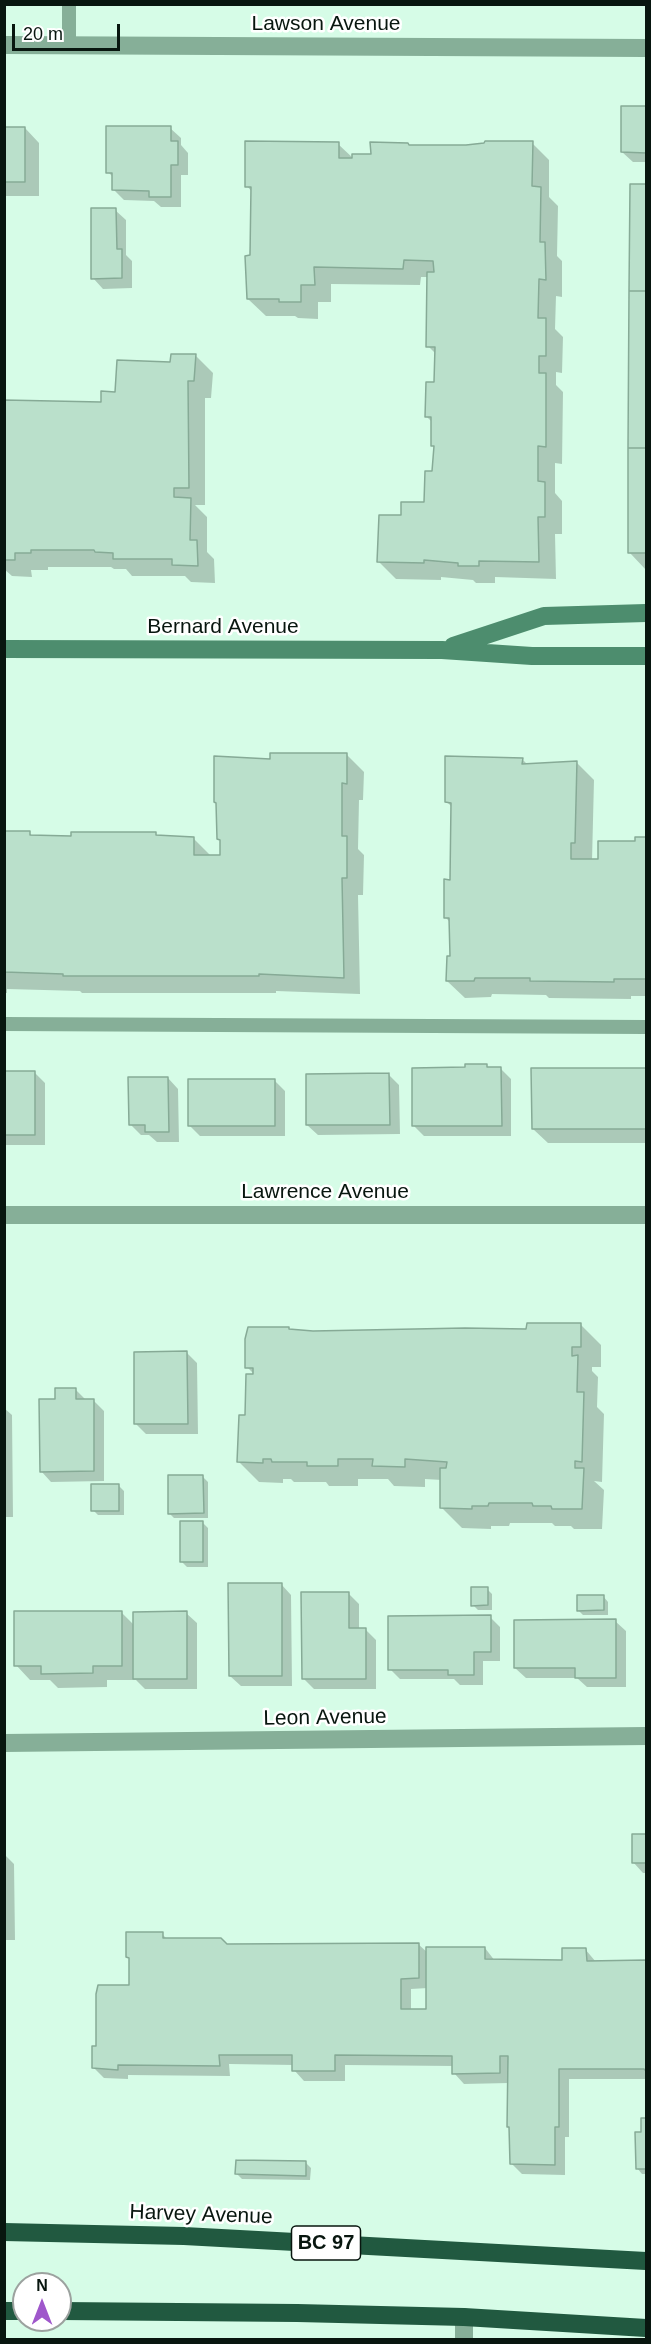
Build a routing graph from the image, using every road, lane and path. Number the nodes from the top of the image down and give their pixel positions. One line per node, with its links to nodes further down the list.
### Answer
1 (69, 4): 3 (lane)
2 (4, 45): 3 (street, Lawson Avenue)
3 (69, 46): 4 (street, Lawson Avenue)
4 (646, 48)
5 (646, 613): 7 (street, Bernard Avenue)
6 (4, 649): 7 (street, Bernard Avenue)
7 (442, 650): 8 (street, Bernard Avenue)
8 (646, 657)
9 (4, 1024): 10 (lane)
10 (646, 1027)
11 (4, 1215): 12 (street, Lawrence Avenue)
12 (646, 1215)
13 (646, 1736): 14 (street, Leon Avenue)
14 (4, 1743)
15 (4, 2232): 16 (highway, Harvey Avenue / BC 97)
16 (646, 2260)
17 (72, 2311): 18 (highway)
18 (464, 2317): 19 (highway); 20 (street)
19 (646, 2328)
20 (464, 2340)

